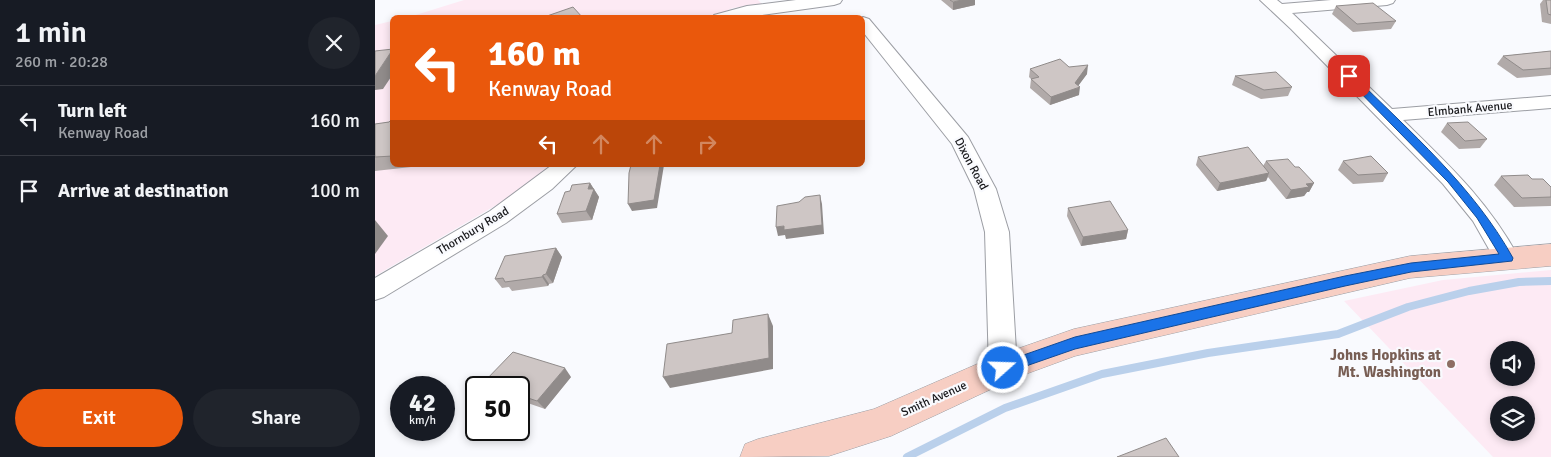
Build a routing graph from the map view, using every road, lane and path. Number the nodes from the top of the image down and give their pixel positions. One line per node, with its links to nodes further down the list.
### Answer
1 (834, 0): 4 (street)
2 (1387, 0): 3 (street)
3 (1274, 4): 7 (street)
4 (732, 15)
5 (865, 24): 12 (street, Dixon Road)
6 (1551, 102): 7 (street, Elmbank Avenue)
7 (1389, 115): 10 (street)
8 (564, 167): 11 (street, Thornbury Road)
9 (1551, 255): 10 (main road, Smith Avenue)
10 (1507, 258): 12 (main road, Smith Avenue)
11 (375, 290)
12 (1003, 368): 13 (main road, Smith Avenue)
13 (758, 457)

